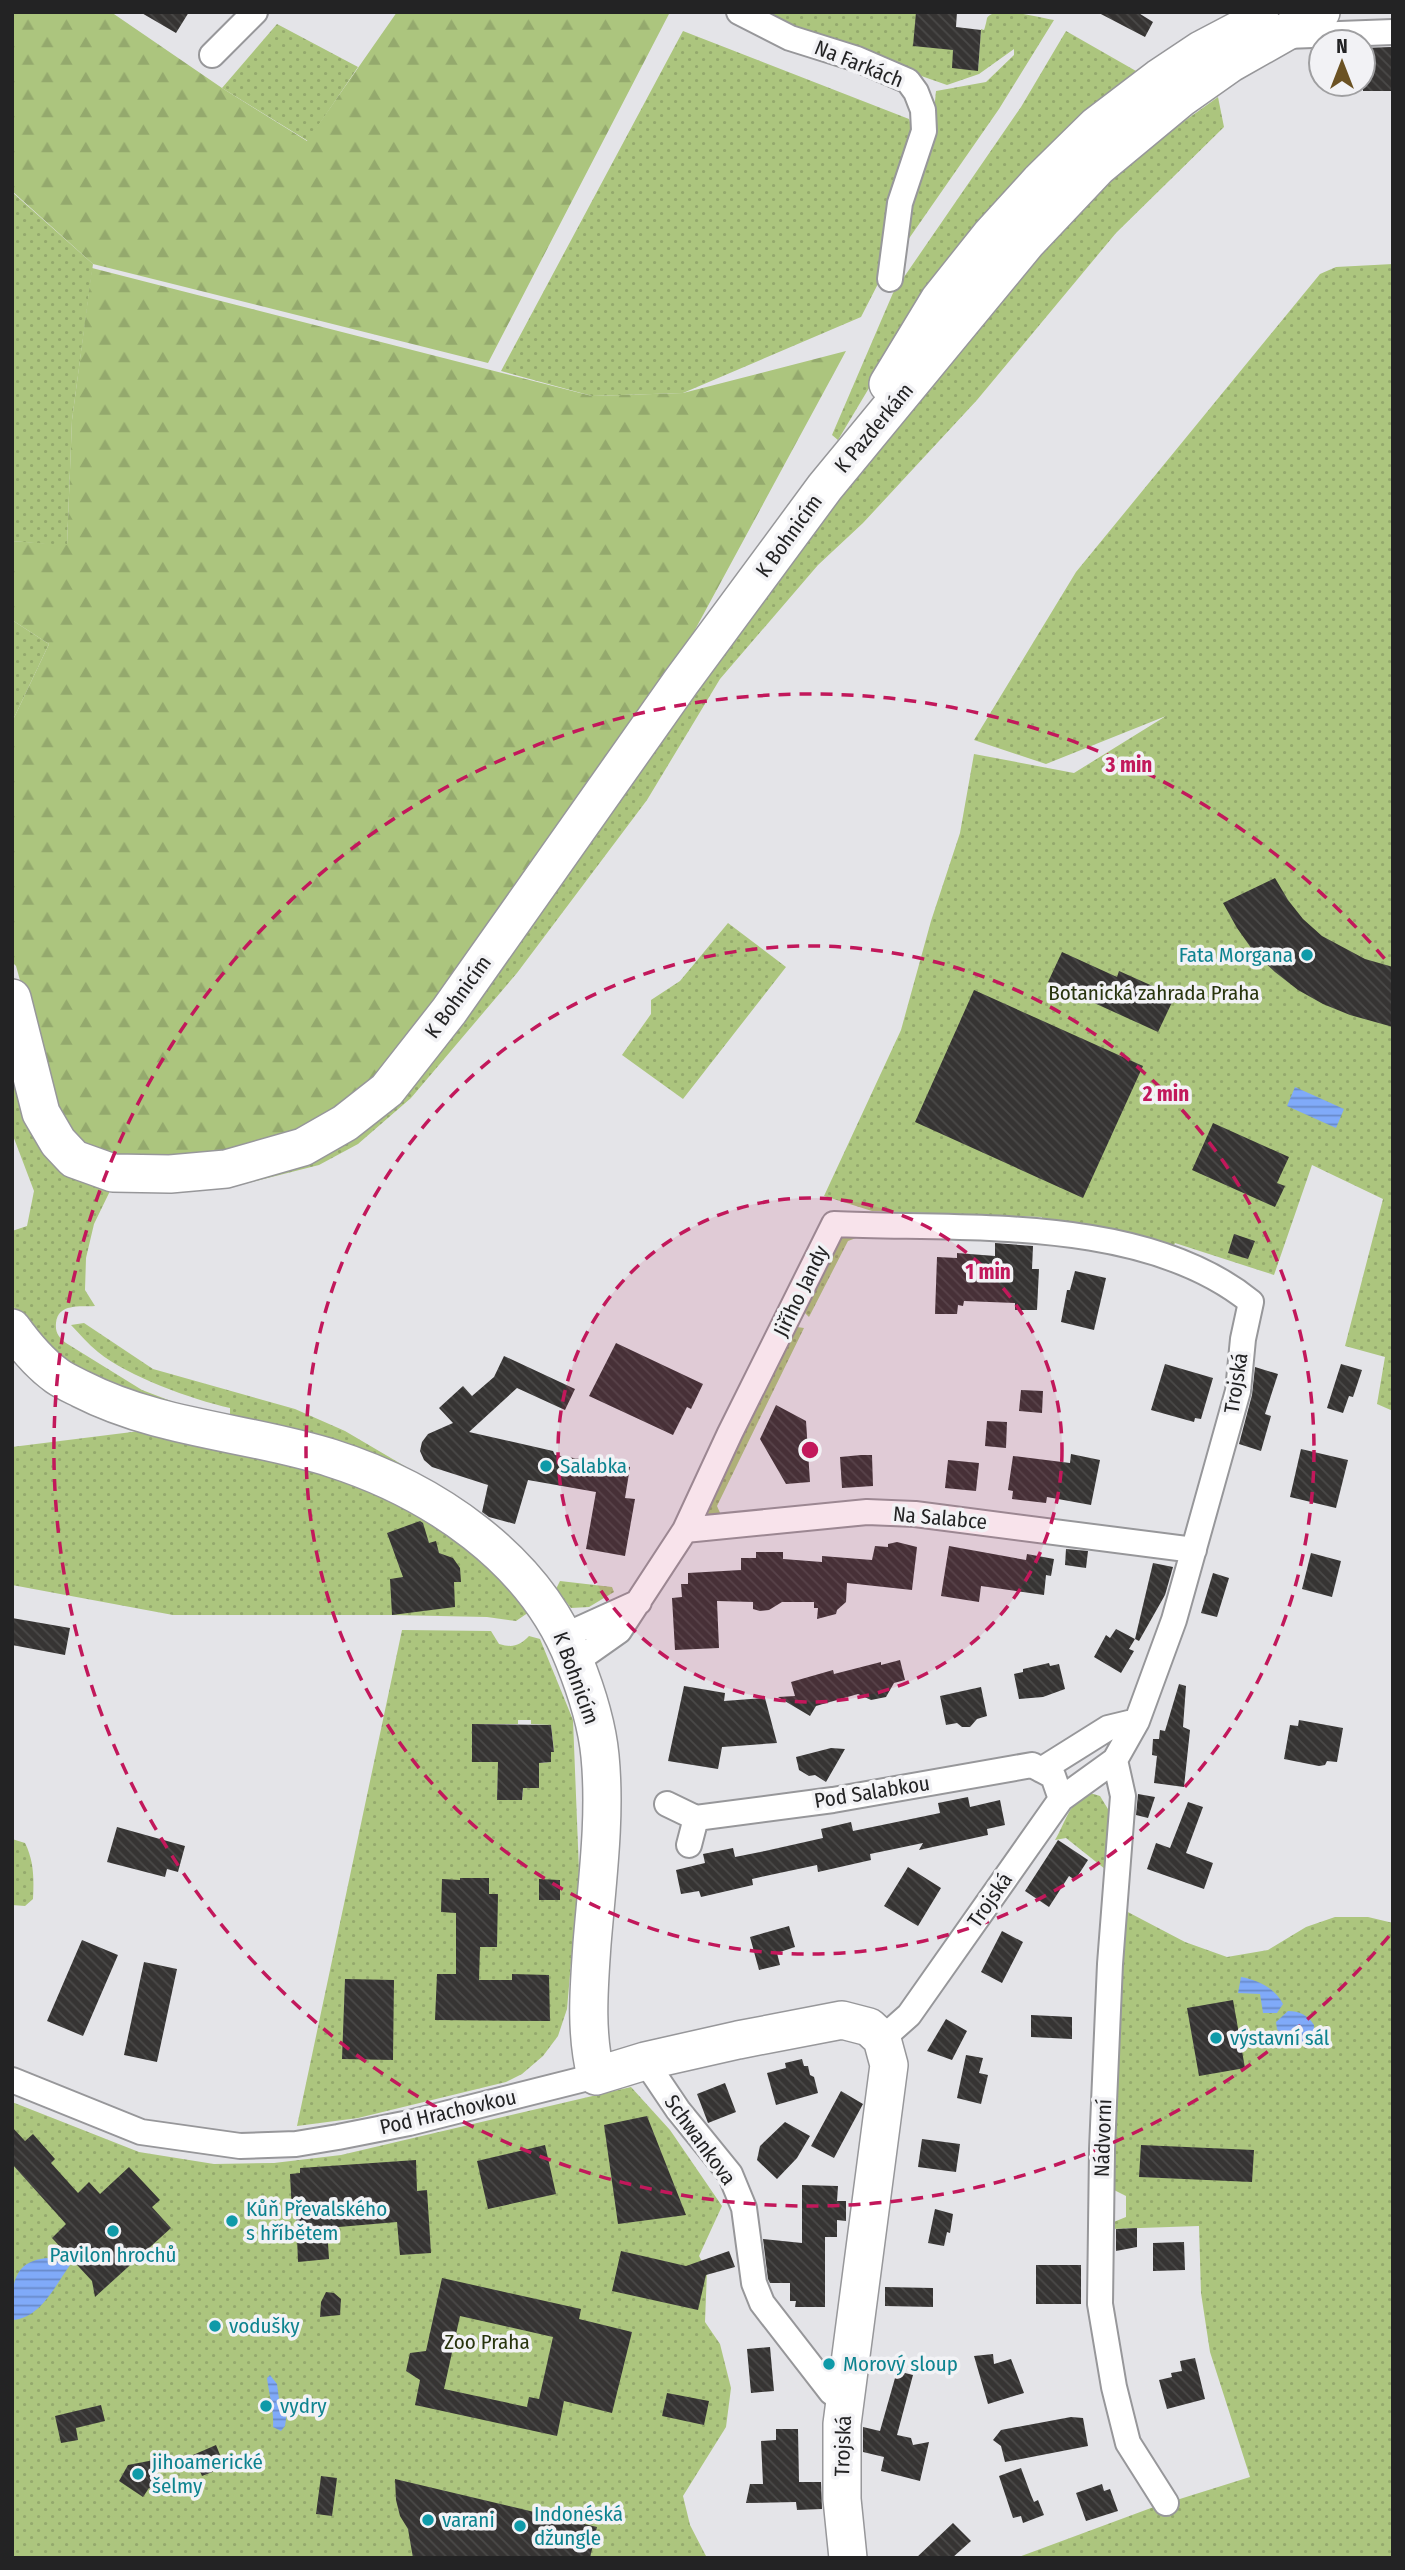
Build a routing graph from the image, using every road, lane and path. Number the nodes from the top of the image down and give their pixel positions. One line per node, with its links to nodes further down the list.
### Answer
1 (255, 12): 6 (street)
2 (739, 12): 7 (street, Na Farkách)
3 (1321, 12): 4 (street, K Pazderkám)
4 (1275, 25): 5 (street); 8 (street, K Pazderkám)
5 (1393, 32)
6 (212, 55)
7 (890, 279)
8 (825, 487): 9 (street, K Bohnicím)
9 (12, 998)
10 (1228, 1283): 12 (street, Jiřího Jandy); 13 (street, Trojská)
11 (12, 1328): 14 (street, K Bohnicím)
12 (685, 1530): 13 (street, Na Salabce); 14 (street, Jiřího Jandy)
13 (1194, 1550): 15 (street, Trojská)
14 (569, 1649): 24 (street, K Bohnicím)
15 (1137, 1721): 16 (street, Trojská); 17 (street)
16 (1115, 1760): 18 (street, Trojská); 27 (street, Nádvorní)
17 (1041, 1770): 18 (street); 20 (street, Pod Salabkou)
18 (1061, 1799): 22 (street, Trojská)
19 (667, 1804): 20 (street)
20 (696, 1818): 21 (street)
21 (689, 1845)
22 (882, 2039): 23 (street, Pod Hrachovkou); 26 (street, Trojská)
23 (645, 2061): 24 (street, Pod Hrachovkou); 26 (street, Schwankova)
24 (596, 2076): 25 (street, Pod Hrachovkou)
25 (12, 2080)
26 (845, 2395): 28 (street, Trojská)
27 (1166, 2503)
28 (848, 2558)

